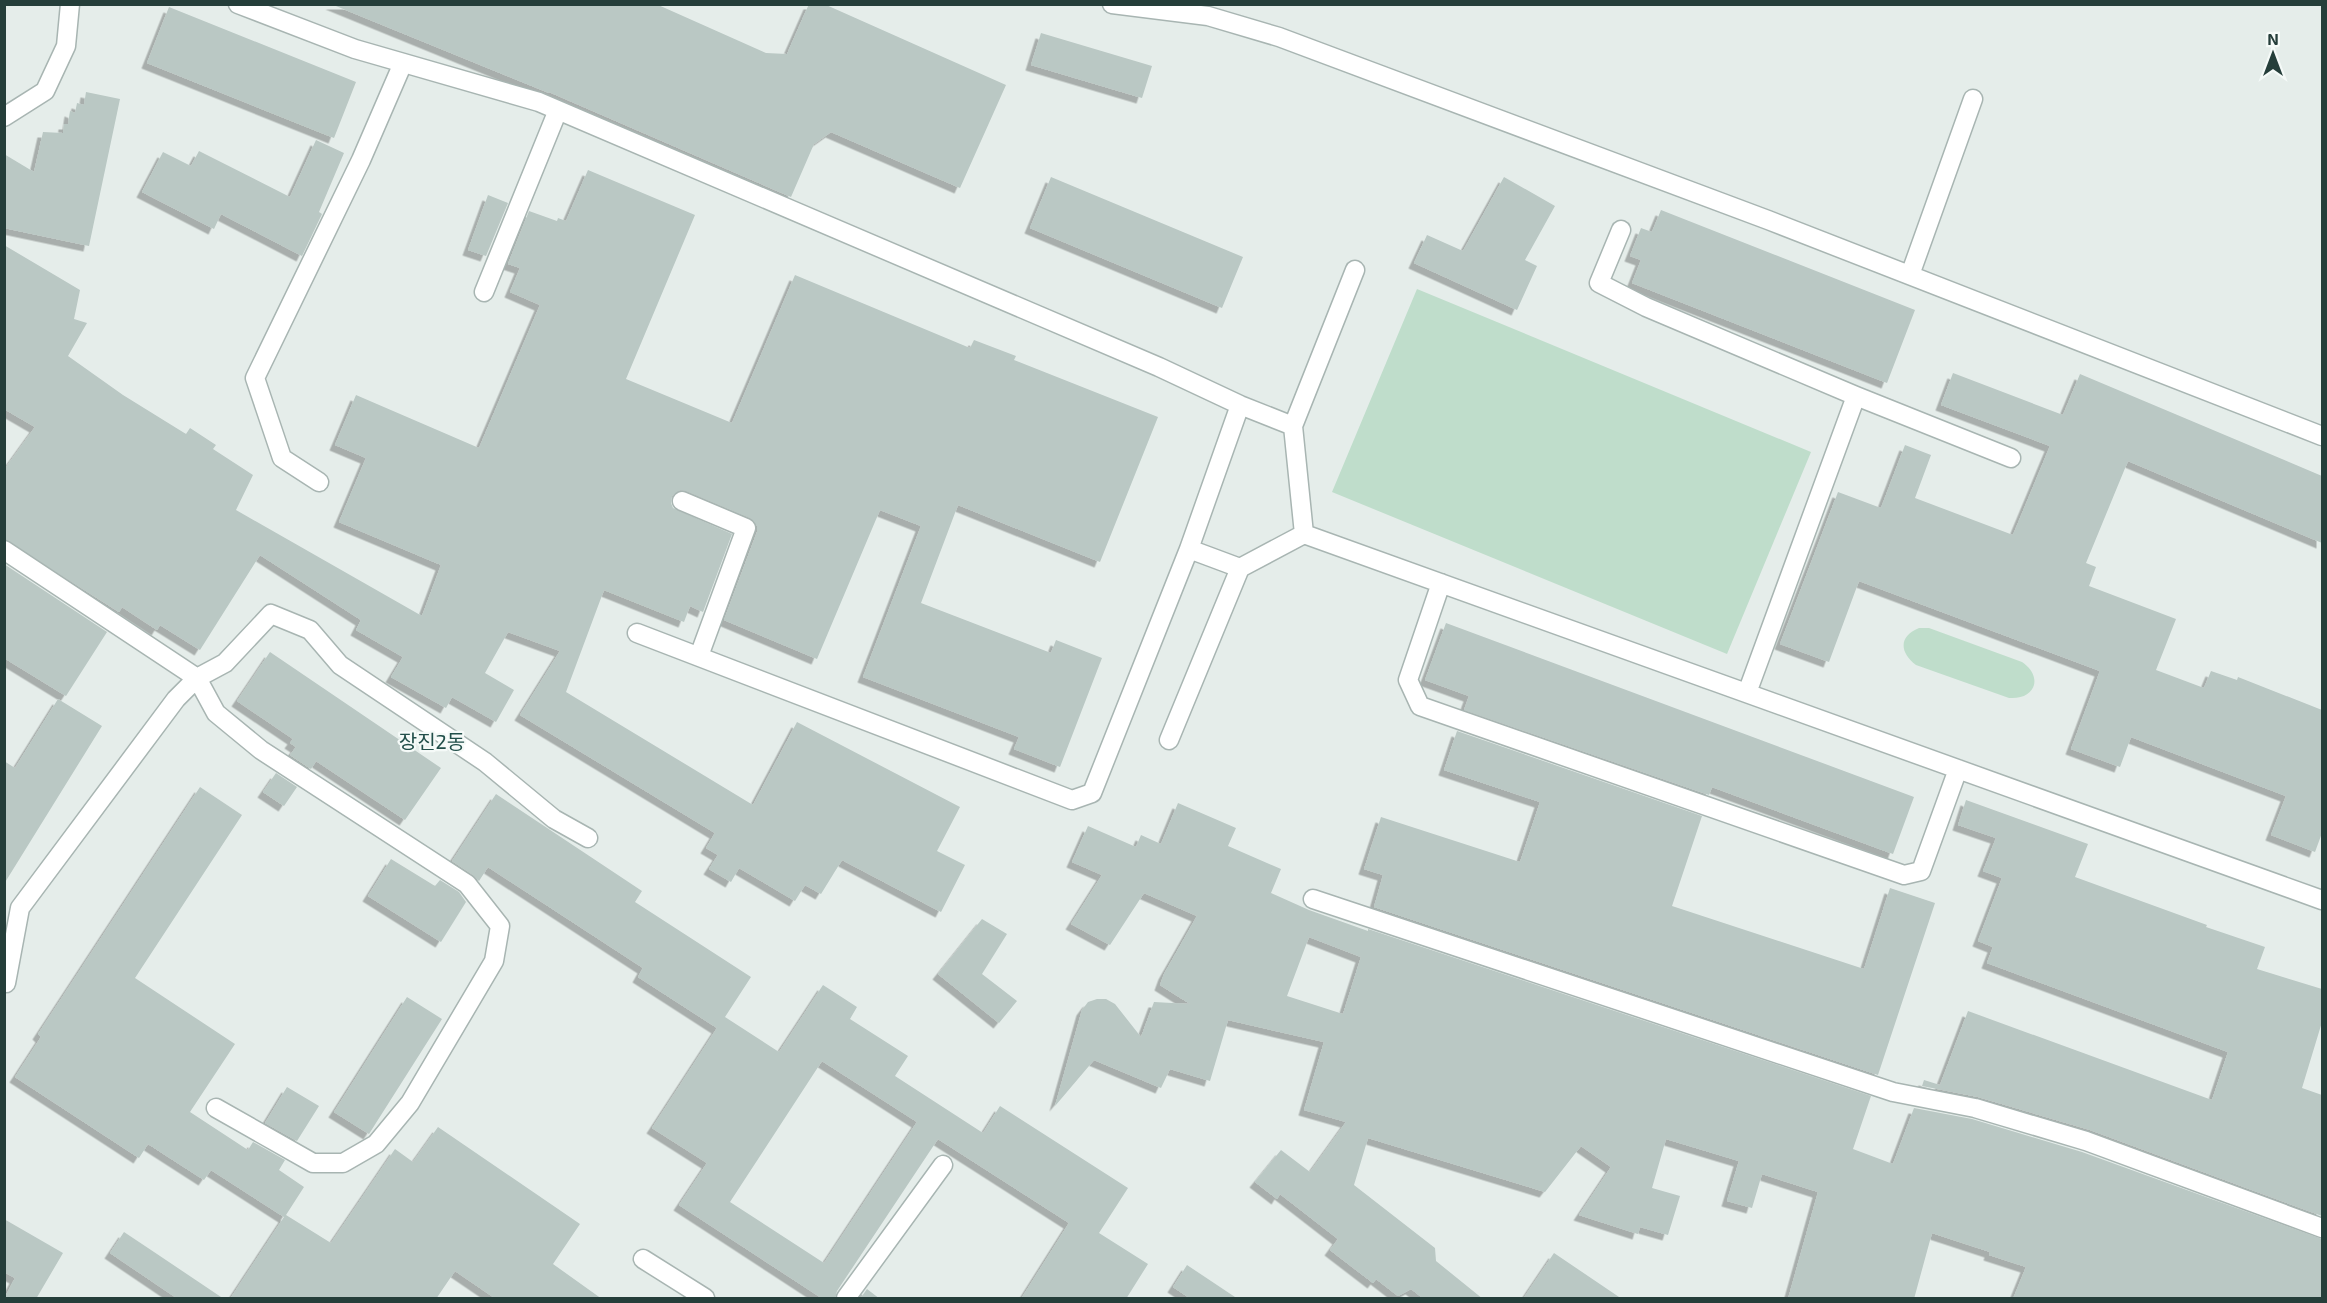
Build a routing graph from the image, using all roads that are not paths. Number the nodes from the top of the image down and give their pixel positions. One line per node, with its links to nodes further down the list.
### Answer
1 (70, 4): 7 (street)
2 (238, 4): 4 (street)
3 (1112, 4): 10 (street)
4 (403, 63): 6 (street); 17 (street)
5 (1973, 99): 10 (street)
6 (558, 110): 11 (street); 13 (street)
7 (4, 117)
8 (1621, 230): 12 (street)
9 (1355, 270): 14 (street)
10 (1910, 275): 15 (street)
11 (483, 292)
12 (1856, 396): 16 (street); 27 (street)
13 (1240, 405): 14 (street); 20 (street)
14 (1293, 426): 19 (street)
15 (2322, 436)
16 (2011, 458)
17 (319, 482)
18 (682, 501): 25 (street)
19 (1304, 534): 22 (street); 23 (street)
20 (1189, 549): 22 (street); 25 (street)
21 (4, 550): 26 (street)
22 (1240, 568): 28 (street)
23 (1441, 583): 27 (street); 29 (street)
24 (637, 633): 25 (street)
25 (699, 656)
26 (196, 678): 30 (street); 33 (street); 34 (street)
27 (1746, 693): 29 (street)
28 (1169, 740)
29 (1958, 768): 32 (street)
30 (588, 838)
31 (1313, 899): 36 (street)
32 (2322, 900)
33 (6, 983)
34 (216, 1107)
35 (943, 1165): 39 (street)
36 (2322, 1228)
37 (643, 1259): 38 (street)
38 (705, 1299)
39 (846, 1299)

